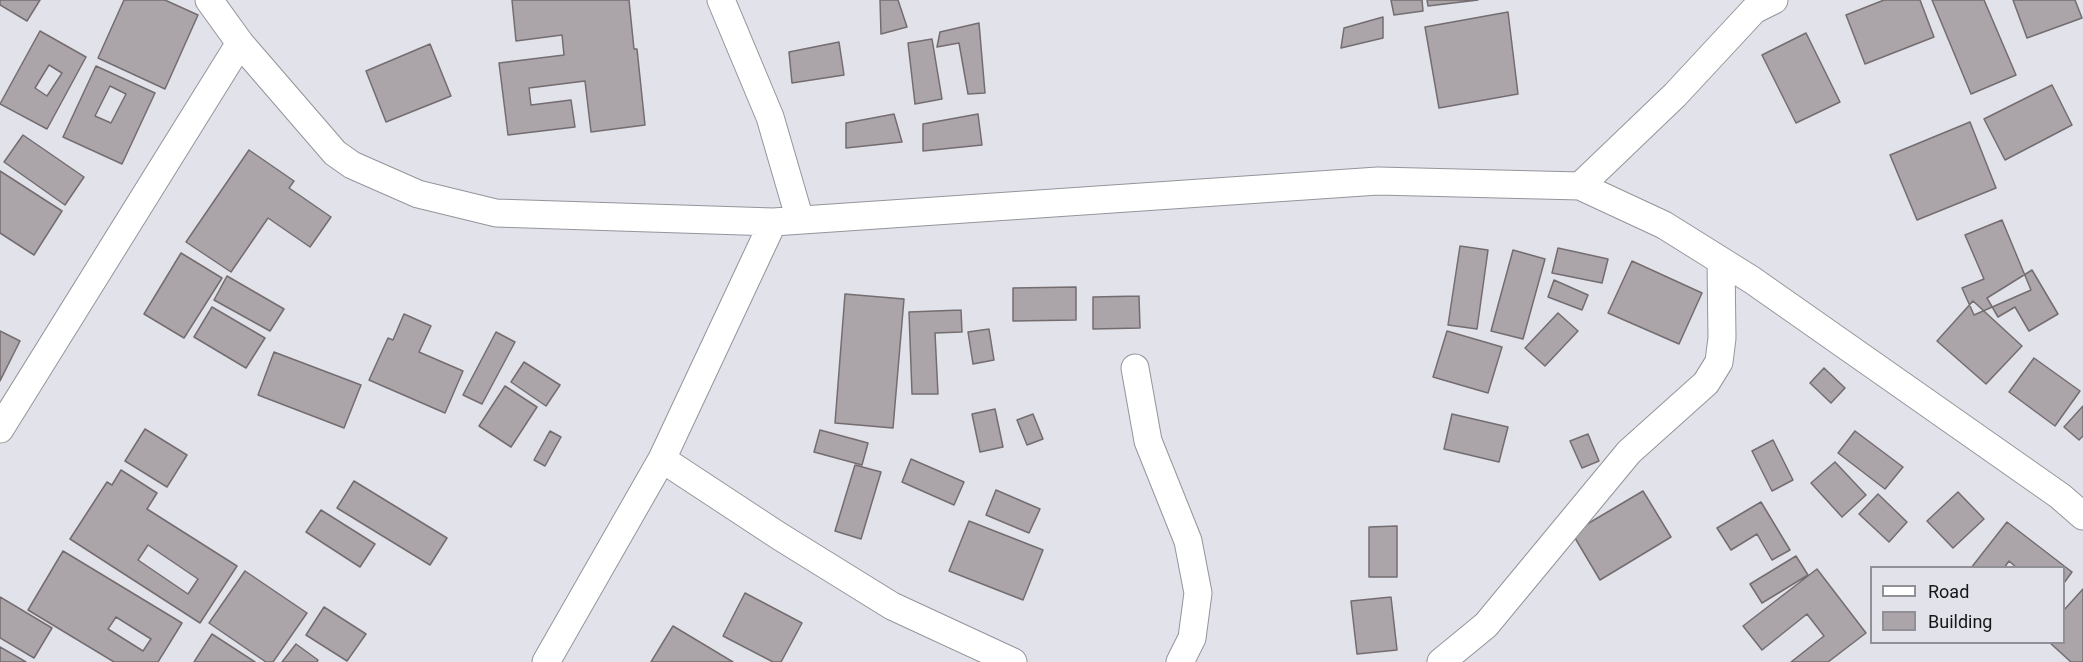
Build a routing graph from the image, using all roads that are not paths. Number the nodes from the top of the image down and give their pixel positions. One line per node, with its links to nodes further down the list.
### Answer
1 (209, 0): 4 (street)
2 (721, 0): 6 (street)
3 (1760, 3): 5 (street)
4 (240, 43): 7 (street); 10 (street)
5 (1580, 186): 6 (street); 8 (street)
6 (800, 220): 7 (street)
7 (774, 222): 11 (street)
8 (1721, 261): 12 (street); 16 (street)
9 (1135, 368): 15 (street)
10 (0, 429)
11 (662, 459): 13 (street); 14 (street)
12 (2083, 516)
13 (546, 662)
14 (1012, 662)
15 (1180, 662)
16 (1441, 662)

